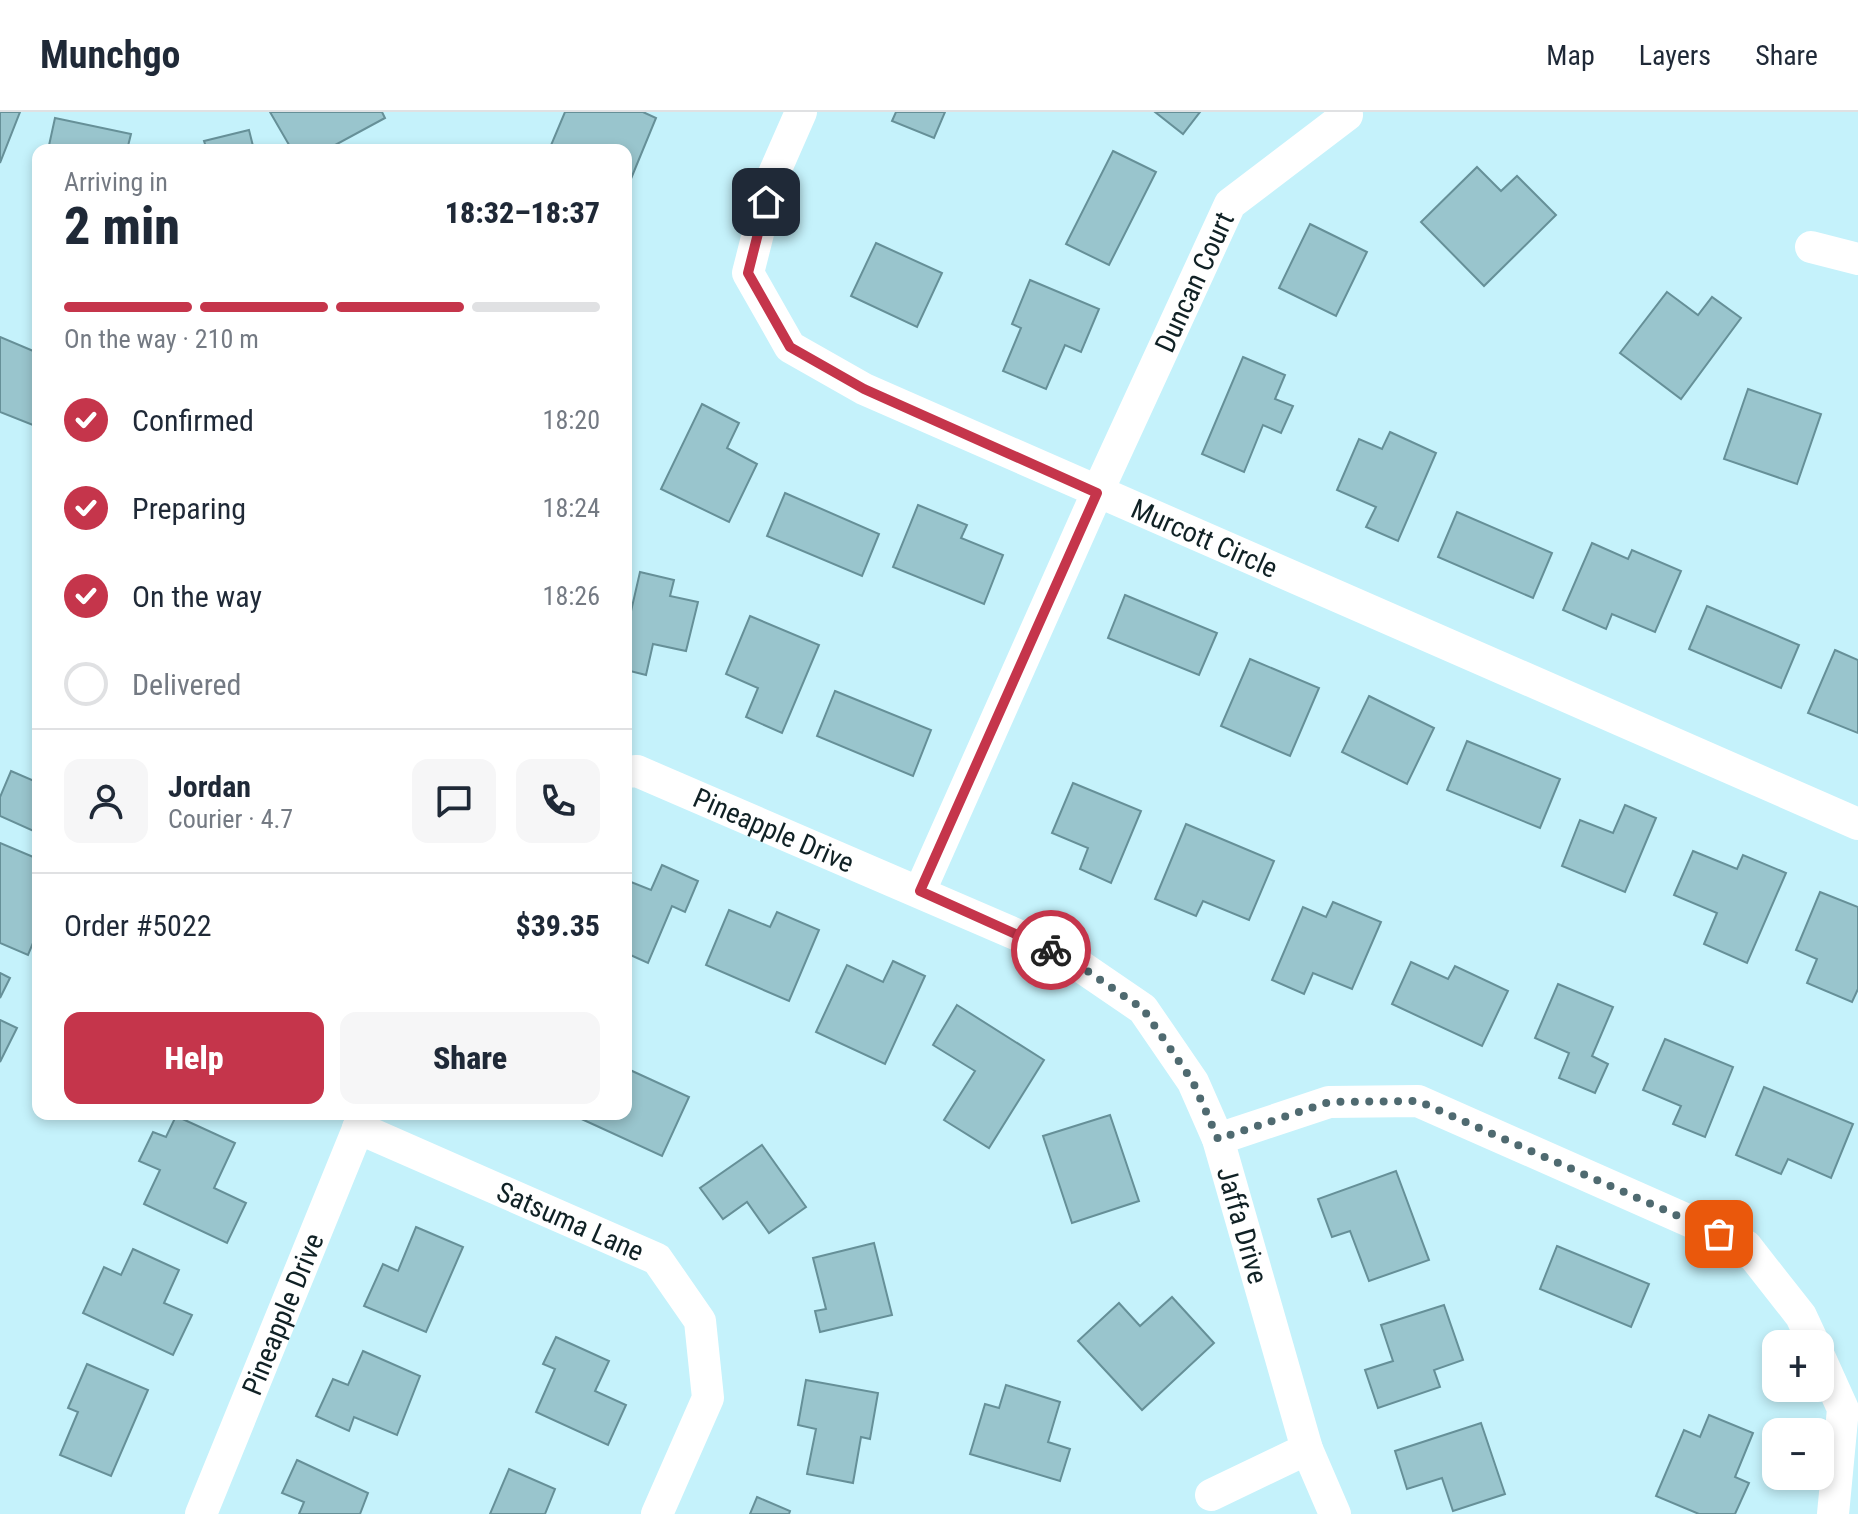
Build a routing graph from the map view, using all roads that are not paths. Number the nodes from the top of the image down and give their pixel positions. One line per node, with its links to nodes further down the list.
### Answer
1 (801, 112): 5 (street, Murcott Circle)
2 (1347, 115): 5 (street, Duncan Court)
3 (1811, 247): 4 (street)
4 (1858, 259)
5 (1097, 493): 7 (street, Murcott Circle); 8 (street, Duncan Court)
6 (632, 771): 8 (street, Pineapple Drive)
7 (1858, 824)
8 (920, 891): 10 (street, Jaffa Drive)
9 (361, 1121): 15 (street, Pineapple Drive); 16 (street, Satsuma Lane)
10 (1218, 1139): 11 (street); 13 (street, Jaffa Drive)
11 (1808, 1330)
12 (1834, 1389): 18 (street)
13 (1307, 1449): 14 (street); 17 (street, Jaffa Drive)
14 (1211, 1495)
15 (201, 1514)
16 (657, 1514)
17 (1335, 1514)
18 (1833, 1514)

